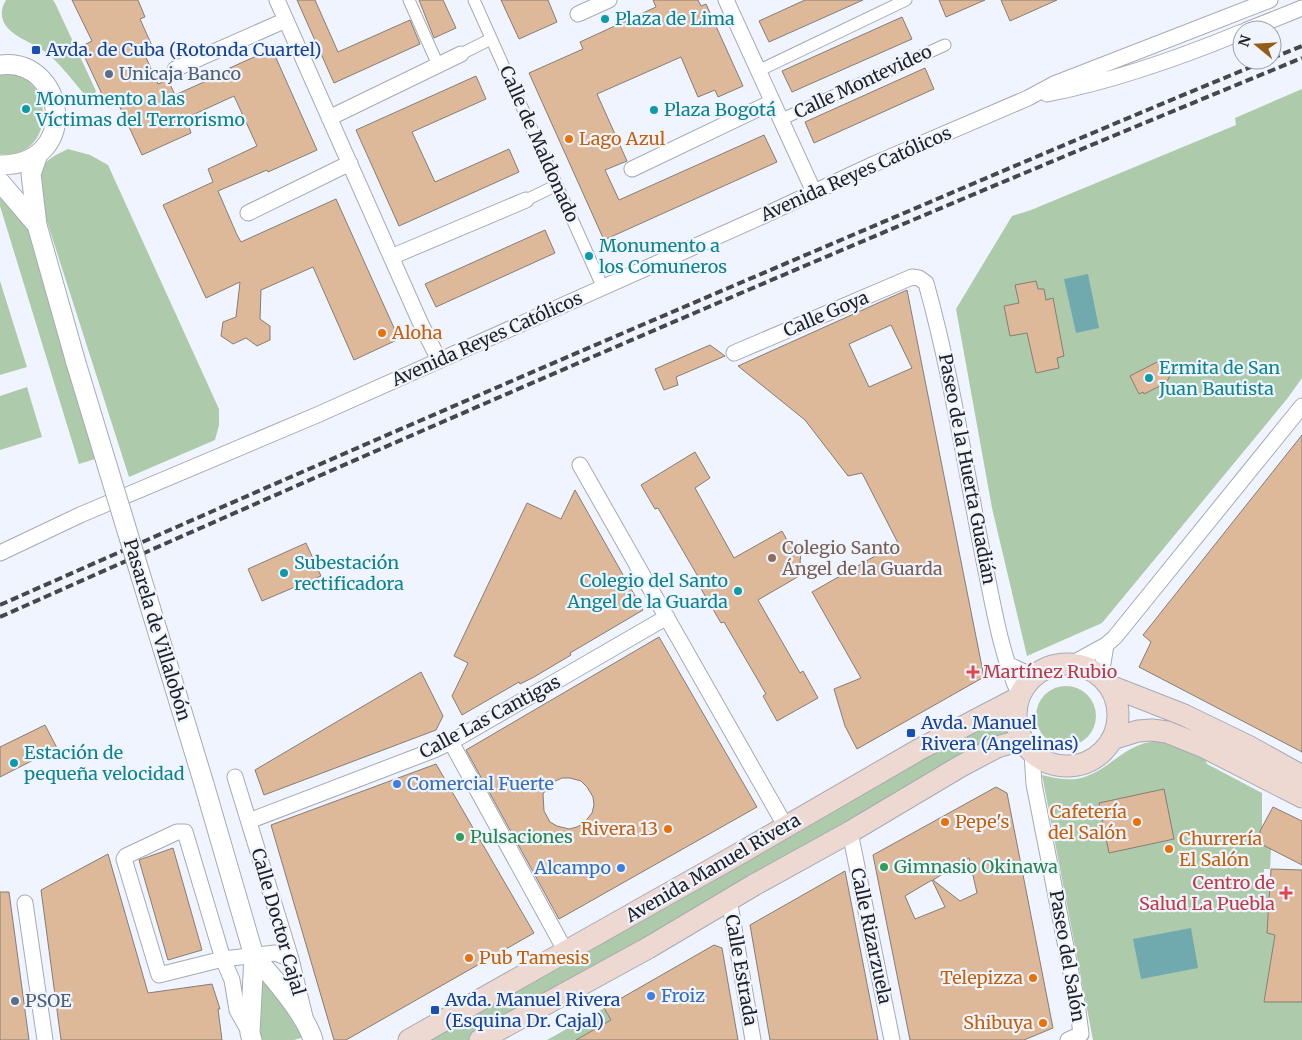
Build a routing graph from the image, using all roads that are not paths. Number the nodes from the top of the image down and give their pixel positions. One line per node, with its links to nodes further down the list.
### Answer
1 (277, 0): 10 (street)
2 (409, 0): 17 (street)
3 (474, 0): 13 (street, Calle de Maldonado)
4 (609, 0): 9 (street)
5 (906, 0): 19 (street)
6 (1270, 0): 20 (street, Avenida Reyes Católicos)
7 (732, 2): 19 (street)
8 (1302, 8): 11 (street)
9 (578, 14)
10 (286, 20): 18 (street); 22 (street)
11 (1272, 20)
12 (1232, 36): 20 (street, Avenida Reyes Católicos)
13 (491, 39): 15 (street); 29 (street, Calle de Maldonado)
14 (945, 44): 23 (street, Calle Montevideo)
15 (461, 54): 17 (street)
16 (2, 60): 24 (street)
17 (438, 65): 22 (street)
18 (176, 68)
19 (758, 71): 21 (street)
20 (1028, 98): 30 (street, Avenida Reyes Católicos)
21 (772, 102): 23 (street); 27 (street)
22 (329, 118): 25 (street)
23 (780, 120): 30 (street)
24 (38, 154): 26 (street); 33 (street, Pasarela de Villalobón)
25 (350, 164): 32 (street); 34 (street)
26 (0, 165)
27 (632, 170)
28 (0, 182): 33 (street)
29 (557, 185): 31 (street); 36 (street, Calle de Maldonado)
30 (814, 192): 36 (street, Avenida Reyes Católicos)
31 (526, 200): 34 (street)
32 (248, 213)
33 (37, 225): 61 (street, Pasarela de Villalobón, bridge)
34 (391, 257): 38 (street)
35 (919, 278): 37 (street, Calle Goya); 45 (street, Paseo de la Huerta Guadián)
36 (603, 288): 38 (street, Avenida Reyes Católicos)
37 (734, 353)
38 (439, 360): 41 (street, Avenida Reyes Católicos)
39 (1302, 406): 43 (street)
40 (580, 465): 42 (street)
41 (0, 553)
42 (667, 617): 50 (street, Calle Las Cantigas); 56 (street)
43 (1106, 645): 44 (street); 47 (street)
44 (1072, 663): 46 (main road); 47 (main road)
45 (1007, 664): 46 (street); 48 (street, Paseo de la Huerta Guadián)
46 (1033, 676): 48 (main road)
47 (1105, 681): 49 (main road); 52 (main road)
48 (1019, 696): 51 (main road); 56 (main road, Avenida Manuel Rivera)
49 (1112, 739): 51 (main road); 54 (main road)
50 (450, 742): 55 (street, Calle Las Cantigas); 60 (street)
51 (1027, 747): 57 (main road, Avenida Manuel Rivera); 66 (street, Paseo del Salón)
52 (1302, 776)
53 (235, 777): 55 (street, Calle Doctor Cajal)
54 (1302, 797)
55 (249, 821): 62 (street, Calle Doctor Cajal)
56 (786, 827): 60 (main road, Avenida Manuel Rivera)
57 (850, 832): 58 (main road, Avenida Manuel Rivera); 71 (street, Calle Rizarzuela)
58 (729, 899): 69 (main road, Avenida Manuel Rivera); 70 (street, Calle Estrada)
59 (25, 903): 67 (street)
60 (566, 952): 68 (main road, Avenida Manuel Rivera)
61 (254, 956): 62 (street); 63 (street, Calle Doctor Cajal); 64 (street, Calle Doctor Cajal); 65 (street, Calle Doctor Cajal)
62 (291, 959): 64 (street, Calle Doctor Cajal)
63 (223, 960): 63 (street, Calle Doctor Cajal); 65 (street, Calle Doctor Cajal)
64 (310, 1032)
65 (251, 1037)
66 (1077, 1038)
67 (45, 1040)
68 (409, 1040)
69 (480, 1040)
70 (753, 1040)
71 (892, 1040)

